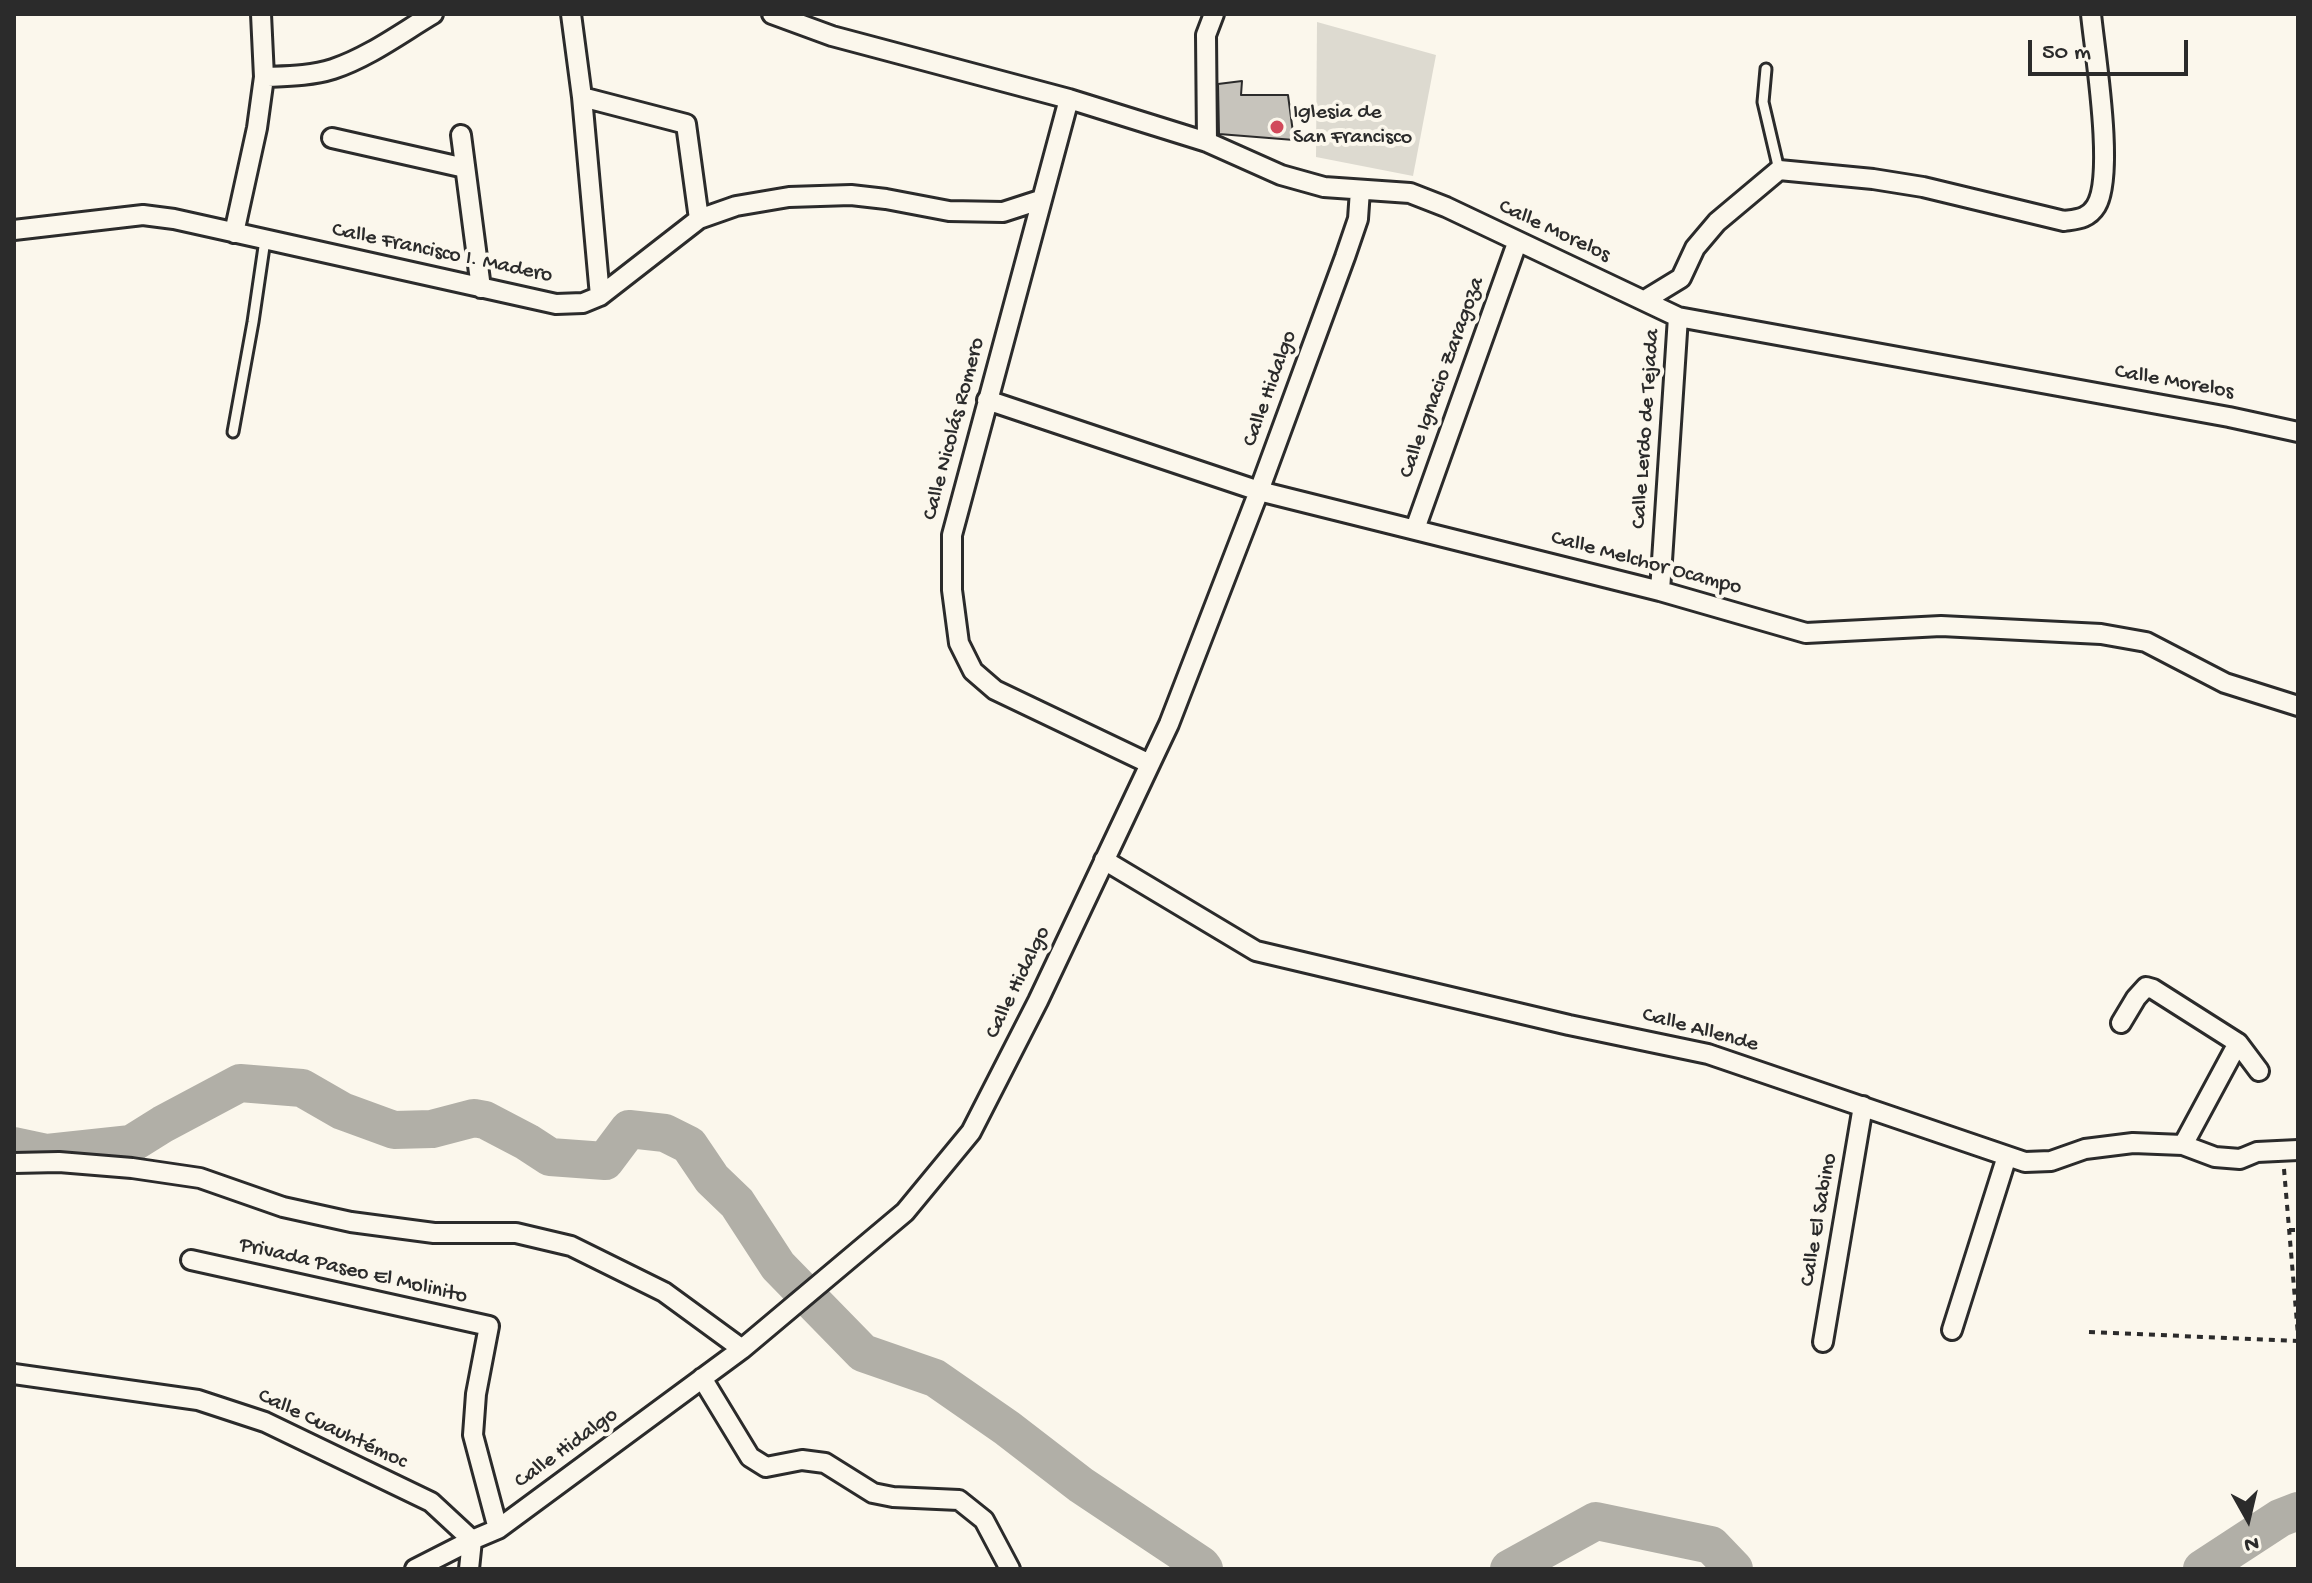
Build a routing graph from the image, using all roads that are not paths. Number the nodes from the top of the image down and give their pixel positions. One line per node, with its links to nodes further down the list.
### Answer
1 (261, 14): 10 (street)
2 (433, 14): 10 (street)
3 (571, 14): 11 (street)
4 (772, 14): 8 (street, Calle Morelos)
5 (813, 14): 8 (street)
6 (1214, 14): 15 (street)
7 (2091, 14): 17 (street)
8 (832, 36): 12 (street, Calle Morelos)
9 (1766, 69): 17 (lane)
10 (264, 77): 22 (street)
11 (582, 97): 20 (street); 26 (street)
12 (1069, 99): 15 (street, Calle Morelos); 19 (street, Calle Nicolás Romero)
13 (461, 135): 16 (street)
14 (332, 138): 16 (street)
15 (1207, 142): 18 (street, Calle Morelos)
16 (465, 168): 25 (street)
17 (1779, 170): 27 (street)
18 (1360, 190): 24 (street, Calle Morelos); 32 (street, Calle Hidalgo)
19 (1040, 200): 20 (street, Calle Francisco I. Madero); 29 (street, Calle Nicolás Romero)
20 (699, 219): 26 (street, Calle Francisco I. Madero)
21 (14, 230): 22 (street, Calle Francisco I. Madero)
22 (234, 233): 23 (street, Calle Francisco I. Madero)
23 (265, 240): 25 (street, Calle Francisco I. Madero); 30 (lane)
24 (1517, 243): 27 (street, Calle Morelos); 33 (street, Calle Ignacio Zaragoza)
25 (481, 288): 26 (street, Calle Francisco I. Madero)
26 (600, 296)
27 (1645, 300): 28 (street, Calle Morelos)
28 (1678, 317): 31 (street, Calle Morelos); 34 (street, Calle Lerdo de Tejada)
29 (987, 400): 32 (street, Calle Melchor Ocampo); 36 (street, Calle Nicolás Romero)
30 (233, 432)
31 (2298, 432)
32 (1259, 491): 33 (street, Calle Melchor Ocampo); 36 (street, Calle Hidalgo)
33 (1415, 529): 34 (street, Calle Melchor Ocampo)
34 (1660, 591): 35 (street, Calle Melchor Ocampo)
35 (2298, 706)
36 (1150, 764): 37 (street, Calle Hidalgo)
37 (1104, 860): 41 (street, Calle Allende); 49 (street, Calle Hidalgo)
38 (2121, 1023): 39 (street)
39 (2238, 1043): 40 (street); 42 (street)
40 (2259, 1071)
41 (1863, 1106): 44 (street, Calle Allende); 48 (street, Calle El Sabino)
42 (2183, 1145): 43 (street, Calle Allende); 44 (street, Calle Allende)
43 (2290, 1150)
44 (2007, 1156): 47 (street)
45 (14, 1163): 49 (street)
46 (191, 1260): 52 (street, Privada Paseo El Molinito)
47 (1952, 1330)
48 (1823, 1342)
49 (745, 1347): 51 (street, Calle Hidalgo)
50 (14, 1374): 53 (street, Calle Cuauhtémoc)
51 (702, 1378): 52 (street, Calle Hidalgo); 56 (street)
52 (498, 1529): 53 (street, Calle Hidalgo)
53 (472, 1540): 54 (street, Calle Hidalgo); 55 (street)
54 (415, 1569)
55 (469, 1569)
56 (1010, 1569)

